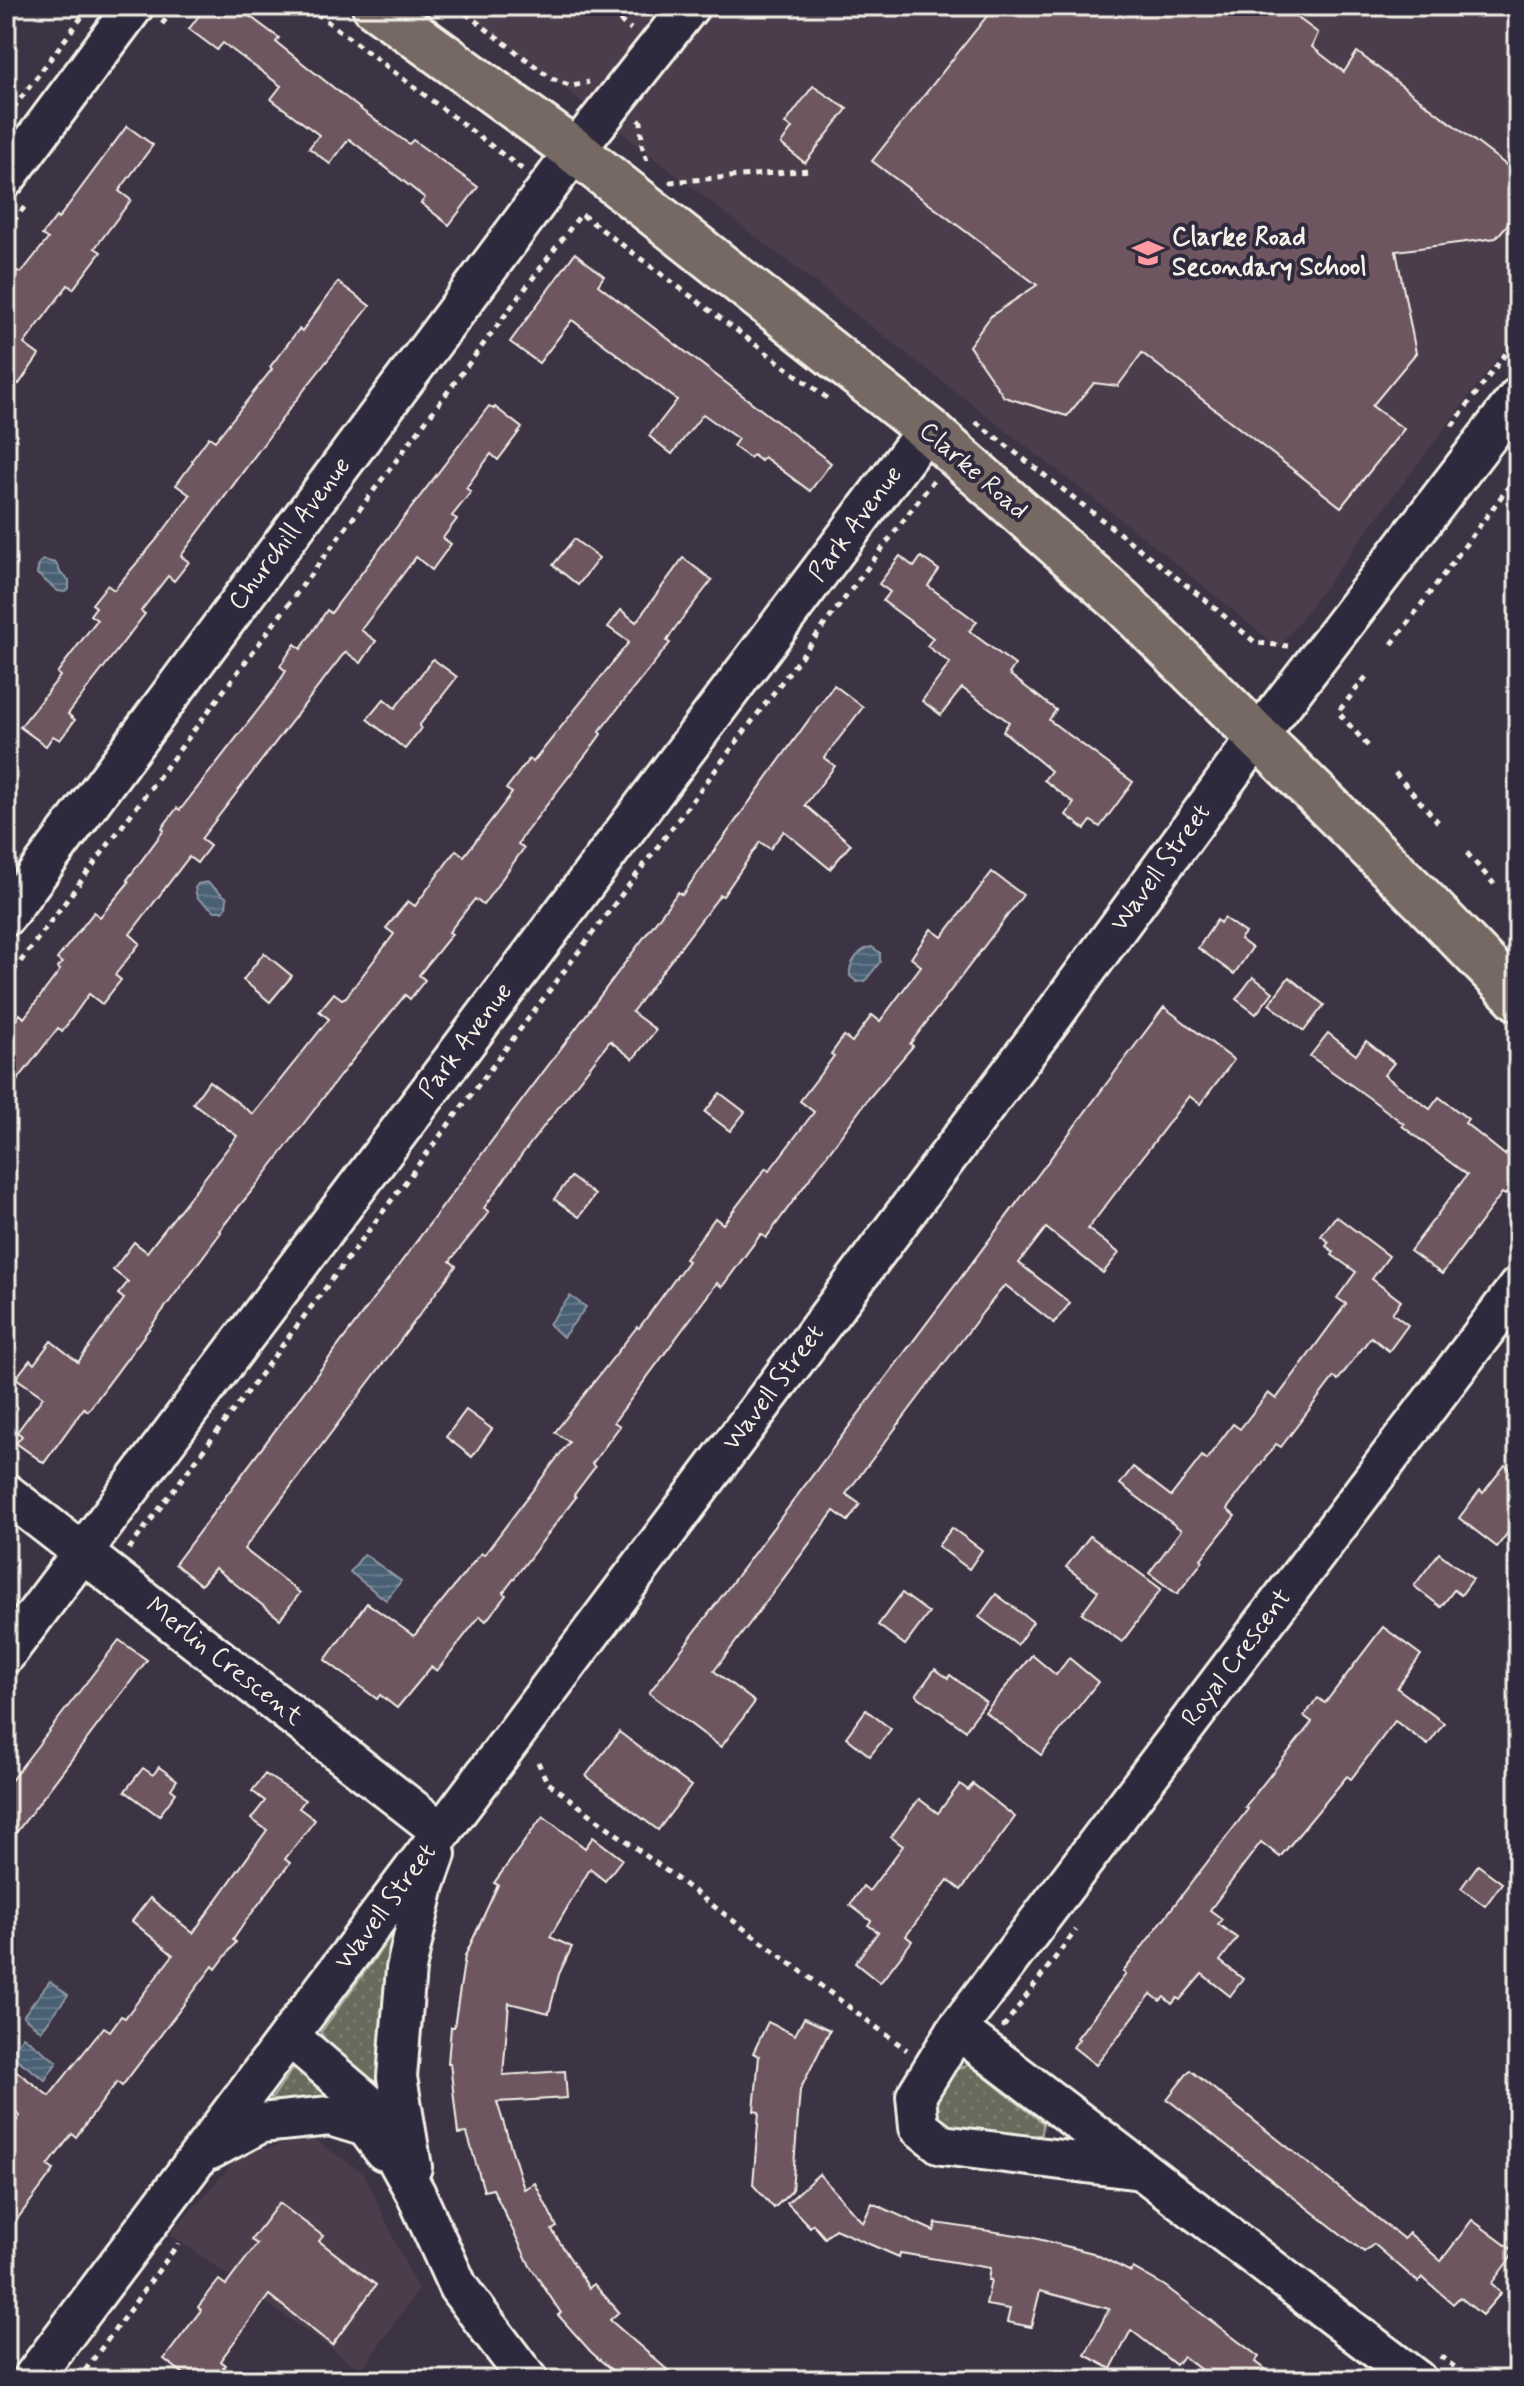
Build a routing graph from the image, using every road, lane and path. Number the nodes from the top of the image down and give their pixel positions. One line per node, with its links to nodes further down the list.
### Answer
1 (90, 6): 10 (path)
2 (134, 6): 14 (street)
3 (307, 6): 13 (path)
4 (375, 6): 11 (main road, Clarke Road)
5 (456, 6): 9 (path)
6 (600, 6): 8 (path)
7 (690, 6): 9 (street, Churchill Avenue)
8 (629, 36)
9 (604, 91): 11 (street, Churchill Avenue); 15 (path)
10 (6, 118)
11 (575, 151): 20 (main road, Clarke Road); 34 (street, Churchill Avenue)
12 (810, 170): 15 (path)
13 (526, 173)
14 (6, 178)
15 (671, 182): 16 (path)
16 (682, 191)
17 (1518, 337): 21 (path)
18 (1518, 397): 28 (street, Wavell Street)
19 (830, 400): 35 (path)
20 (927, 429): 28 (main road, Clarke Road); 39 (street, Park Avenue)
21 (1444, 437)
22 (1040, 472): 25 (path)
23 (1518, 474): 26 (path)
24 (933, 481): 40 (path)
25 (1297, 634)
26 (1392, 644)
27 (1366, 677): 29 (path)
28 (1258, 736): 36 (main road, Clarke Road); 43 (street, Wavell Street)
29 (1368, 746)
30 (1395, 773): 31 (path)
31 (1438, 822)
32 (1467, 853): 33 (path)
33 (1494, 884)
34 (6, 916)
35 (6, 981)
36 (1518, 998)
37 (1518, 1287): 44 (street, Royal Crescent)
38 (6, 1493): 39 (street, Merlin Crescent)
39 (82, 1552): 41 (street, Park Avenue); 43 (street, Merlin Crescent)
40 (126, 1553)
41 (6, 1654)
42 (538, 1762): 46 (path)
43 (442, 1832): 45 (street, Wavell Street); 49 (street)
44 (957, 2029): 46 (street, Royal Crescent); 48 (street)
45 (289, 2036): 47 (street, Wavell Street); 49 (street)
46 (933, 2068): 48 (street, Royal Crescent)
47 (200, 2155): 49 (street); 51 (street, Wavell Street)
48 (1141, 2170): 54 (street)
49 (416, 2194): 53 (street)
50 (178, 2244): 52 (path)
51 (31, 2380)
52 (78, 2380)
53 (528, 2380)
54 (1417, 2380)

